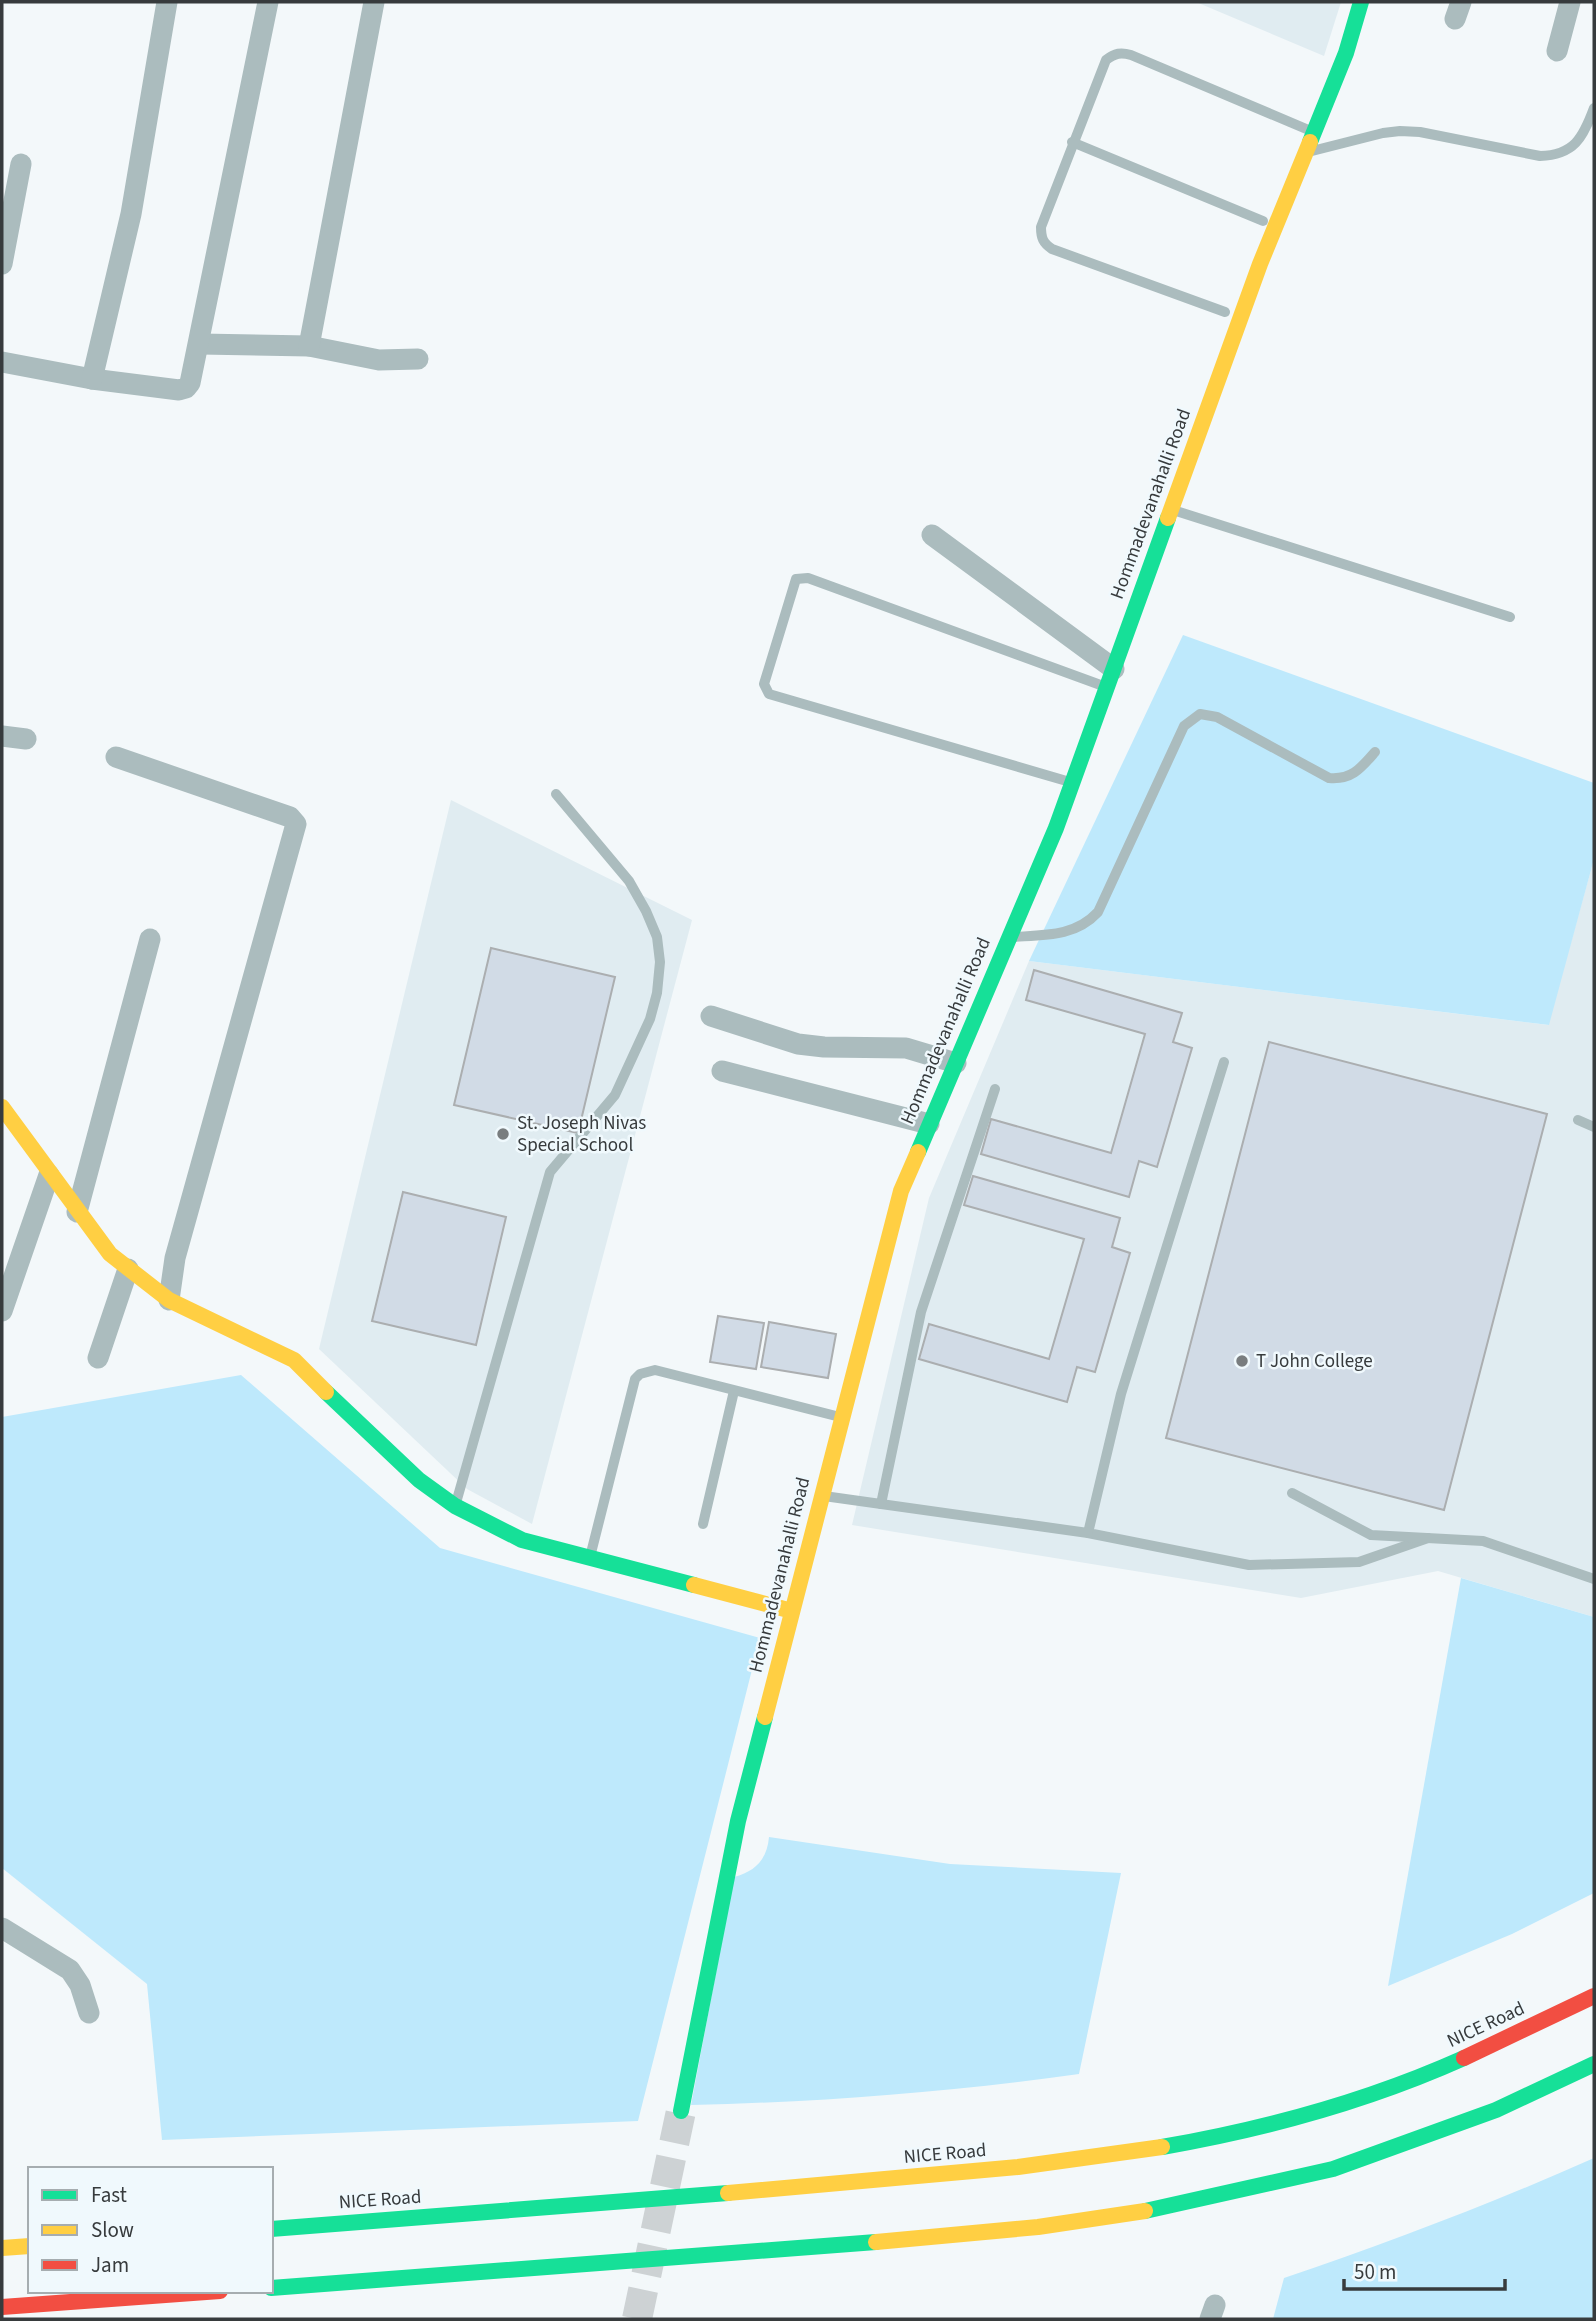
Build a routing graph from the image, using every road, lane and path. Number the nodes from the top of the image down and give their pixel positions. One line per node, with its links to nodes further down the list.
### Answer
1 (167, 2): 19 (street)
2 (268, 2): 15 (street)
3 (374, 2): 16 (street)
4 (1361, 2): 8 (main road, Hommadevanahalli Road)
5 (1570, 2): 6 (street)
6 (1557, 51)
7 (1594, 108): 10 (lane)
8 (1313, 132): 9 (lane); 10 (main road, Hommadevanahalli Road)
9 (1072, 142): 12 (lane); 14 (lane)
10 (1305, 152): 20 (main road, Hommadevanahalli Road)
11 (20, 164): 13 (street)
12 (1263, 220)
13 (2, 264)
14 (1224, 312)
15 (200, 344): 16 (street); 19 (street)
16 (309, 346): 17 (street)
17 (418, 359)
18 (2, 362): 19 (street)
19 (92, 379)
20 (1171, 509): 22 (lane); 23 (main road, Hommadevanahalli Road)
21 (932, 535): 23 (street)
22 (1510, 617)
23 (1110, 678): 28 (main road, Hommadevanahalli Road); 28 (lane)
24 (2, 736): 25 (street)
25 (26, 739)
26 (1375, 752): 30 (lane)
27 (116, 757): 44 (street)
28 (1073, 782): 30 (main road, Hommadevanahalli Road)
29 (556, 794): 52 (lane)
30 (1009, 937): 34 (main road, Hommadevanahalli Road)
31 (150, 939): 42 (street)
32 (711, 1016): 34 (street)
33 (1224, 1062): 54 (lane)
34 (956, 1063): 39 (main road, Hommadevanahalli Road)
35 (722, 1072): 39 (street)
36 (995, 1089): 51 (lane)
37 (2, 1107): 41 (main road)
38 (1578, 1120): 40 (lane)
39 (929, 1124): 48 (main road, Hommadevanahalli Road)
40 (1594, 1127)
41 (49, 1175): 42 (main road); 45 (street)
42 (77, 1212): 43 (main road)
43 (128, 1269): 44 (main road); 46 (street)
44 (169, 1300): 52 (main road)
45 (2, 1311)
46 (98, 1358)
47 (734, 1391): 48 (lane); 53 (lane); 56 (lane)
48 (842, 1418): 50 (main road, Hommadevanahalli Road)
49 (1292, 1493): 55 (lane)
50 (822, 1496): 51 (lane); 58 (main road, Hommadevanahalli Road)
51 (881, 1504): 54 (lane)
52 (456, 1506): 56 (main road)
53 (703, 1524)
54 (1088, 1533): 55 (lane)
55 (1428, 1538): 57 (lane)
56 (590, 1558): 58 (main road)
57 (1594, 1579)
58 (792, 1611): 63 (main road, Hommadevanahalli Road)
59 (2, 1928): 61 (street)
60 (1594, 1996): 64 (main road, NICE Road)
61 (89, 2013)
62 (1594, 2064): 67 (main road)
63 (681, 2111)
64 (273, 2229)
65 (28, 2246): 66 (main road)
66 (2, 2248)
67 (273, 2288)
68 (193, 2293): 69 (main road)
69 (2, 2307)

